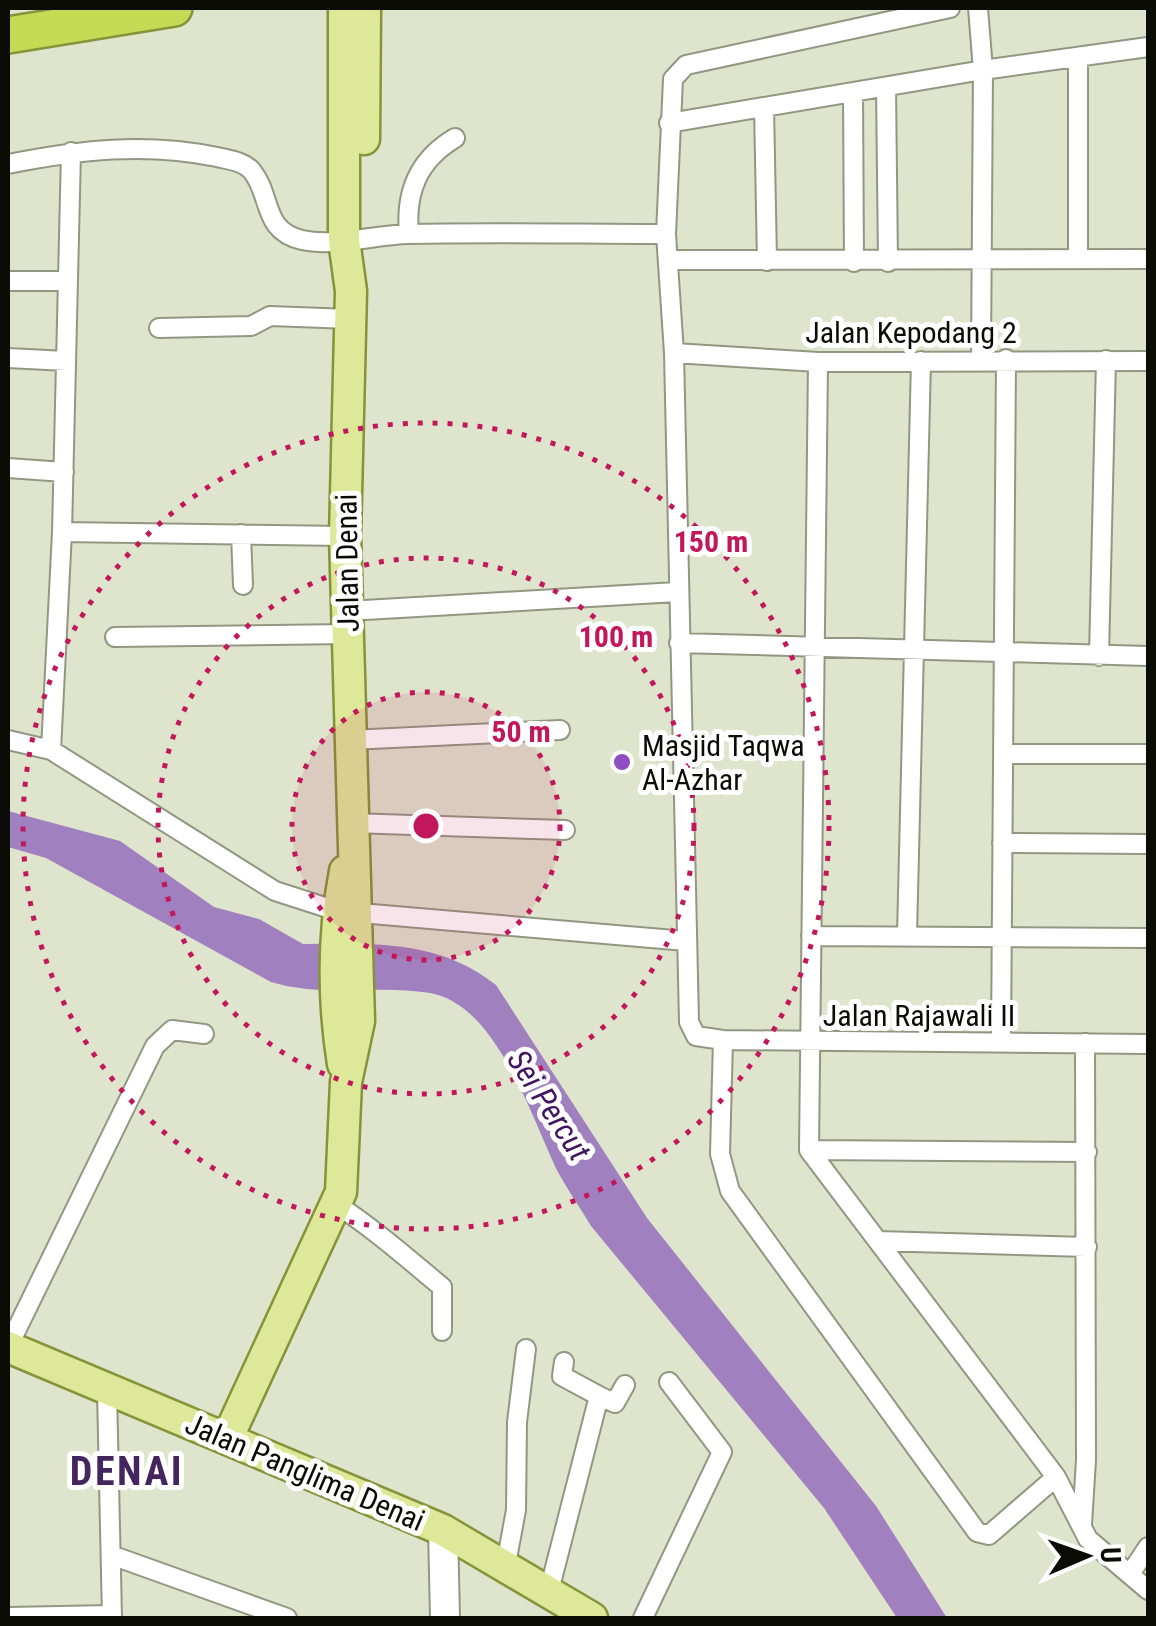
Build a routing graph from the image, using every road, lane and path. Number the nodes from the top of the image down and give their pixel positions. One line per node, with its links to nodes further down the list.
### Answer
1 (174, 8): 6 (highway)
2 (344, 8): 19 (main road, Jalan Denai)
3 (366, 8): 19 (main road, Jalan Denai)
4 (950, 8): 13 (street)
5 (978, 8): 9 (street)
6 (8, 35)
7 (1148, 48): 8 (street)
8 (1078, 58): 9 (street); 21 (street)
9 (984, 70): 10 (street); 20 (street)
10 (886, 86): 11 (street); 26 (street)
11 (853, 92): 12 (street); 25 (street)
12 (764, 107): 13 (street); 24 (street)
13 (669, 123): 18 (street)
14 (455, 138): 17 (street)
15 (72, 152): 16 (street); 19 (street); 28 (street)
16 (8, 164)
17 (409, 234): 18 (street); 19 (street)
18 (666, 234): 22 (street)
19 (353, 238): 29 (main road, Jalan Denai)
20 (982, 258): 21 (street); 26 (street); 33 (street)
21 (1078, 259): 23 (street)
22 (669, 260): 24 (street); 31 (street)
23 (1148, 260)
24 (766, 261): 25 (street)
25 (854, 262): 26 (street)
26 (888, 262)
27 (8, 280): 28 (street)
28 (68, 281): 36 (street)
29 (351, 305): 30 (street); 44 (main road, Jalan Denai)
30 (160, 328)
31 (674, 353): 39 (street, Jalan Kepodang 2); 46 (street)
32 (8, 358): 36 (street)
33 (981, 358): 34 (street, Jalan Kepodang 2); 37 (street, Jalan Kepodang 2)
34 (1006, 359): 35 (street, Jalan Kepodang 2); 52 (street)
35 (1106, 360): 38 (street, Jalan Kepodang 2); 53 (street)
36 (66, 361): 41 (street)
37 (921, 361): 39 (street, Jalan Kepodang 2); 51 (street)
38 (1148, 361)
39 (818, 362): 50 (street)
40 (8, 468): 41 (street)
41 (64, 472): 42 (street)
42 (62, 532): 43 (street); 58 (street)
43 (241, 534): 44 (street); 45 (street)
44 (345, 536): 47 (main road, Jalan Denai)
45 (243, 584)
46 (677, 592): 47 (street); 49 (street)
47 (348, 623): 48 (street); 57 (main road, Jalan Denai)
48 (115, 638)
49 (679, 643): 50 (street); 70 (street)
50 (814, 644): 51 (street); 68 (street)
51 (913, 652): 52 (street); 66 (street)
52 (1006, 654): 53 (street); 59 (street)
53 (1099, 656): 54 (street)
54 (1148, 656)
55 (560, 730): 57 (street)
56 (8, 740): 58 (street)
57 (350, 740): 61 (main road, Jalan Denai)
58 (51, 750): 65 (street)
59 (1004, 754): 60 (street); 63 (street)
60 (1148, 754)
61 (351, 829): 62 (street); 65 (main road, Jalan Denai)
62 (565, 830)
63 (1002, 843): 64 (street); 67 (street)
64 (1148, 844)
65 (348, 920): 70 (street); 79 (main road, Jalan Denai)
66 (907, 935): 67 (street); 68 (street)
67 (1002, 935): 69 (street); 73 (street)
68 (810, 936): 74 (street)
69 (1148, 938)
70 (686, 941): 72 (street, Jalan Rajawali II)
71 (204, 1034): 83 (street)
72 (723, 1040): 74 (street, Jalan Rajawali II); 91 (street)
73 (1001, 1041): 74 (street, Jalan Rajawali II); 75 (street, Jalan Rajawali II)
74 (809, 1043): 77 (street)
75 (1084, 1043): 76 (street, Jalan Rajawali II); 78 (street)
76 (1148, 1044)
77 (810, 1150): 78 (street); 80 (street)
78 (1087, 1152): 81 (street)
79 (336, 1204): 82 (street); 90 (main road, Jalan Denai)
80 (878, 1242): 81 (street); 91 (street)
81 (1086, 1247): 93 (street)
82 (442, 1331)
83 (8, 1347): 88 (main road, Jalan Panglima Denai)
84 (526, 1349): 96 (street)
85 (564, 1362): 89 (street)
86 (669, 1382): 105 (street)
87 (625, 1385): 89 (street)
88 (107, 1391): 90 (main road, Jalan Panglima Denai); 95 (street)
89 (599, 1396): 99 (street)
90 (227, 1439): 92 (main road, Jalan Panglima Denai)
91 (1056, 1477): 93 (street)
92 (443, 1530): 96 (main road, Jalan Panglima Denai); 103 (street)
93 (1081, 1530): 97 (street)
94 (1148, 1547): 97 (street)
95 (111, 1555): 100 (street); 102 (street)
96 (506, 1564): 99 (main road, Jalan Panglima Denai)
97 (1130, 1574): 98 (street)
98 (1148, 1590)
99 (549, 1591): 104 (main road, Jalan Panglima Denai)
100 (112, 1617): 101 (street)
101 (8, 1618)
102 (287, 1618)
103 (445, 1618)
104 (592, 1618)
105 (642, 1618)

